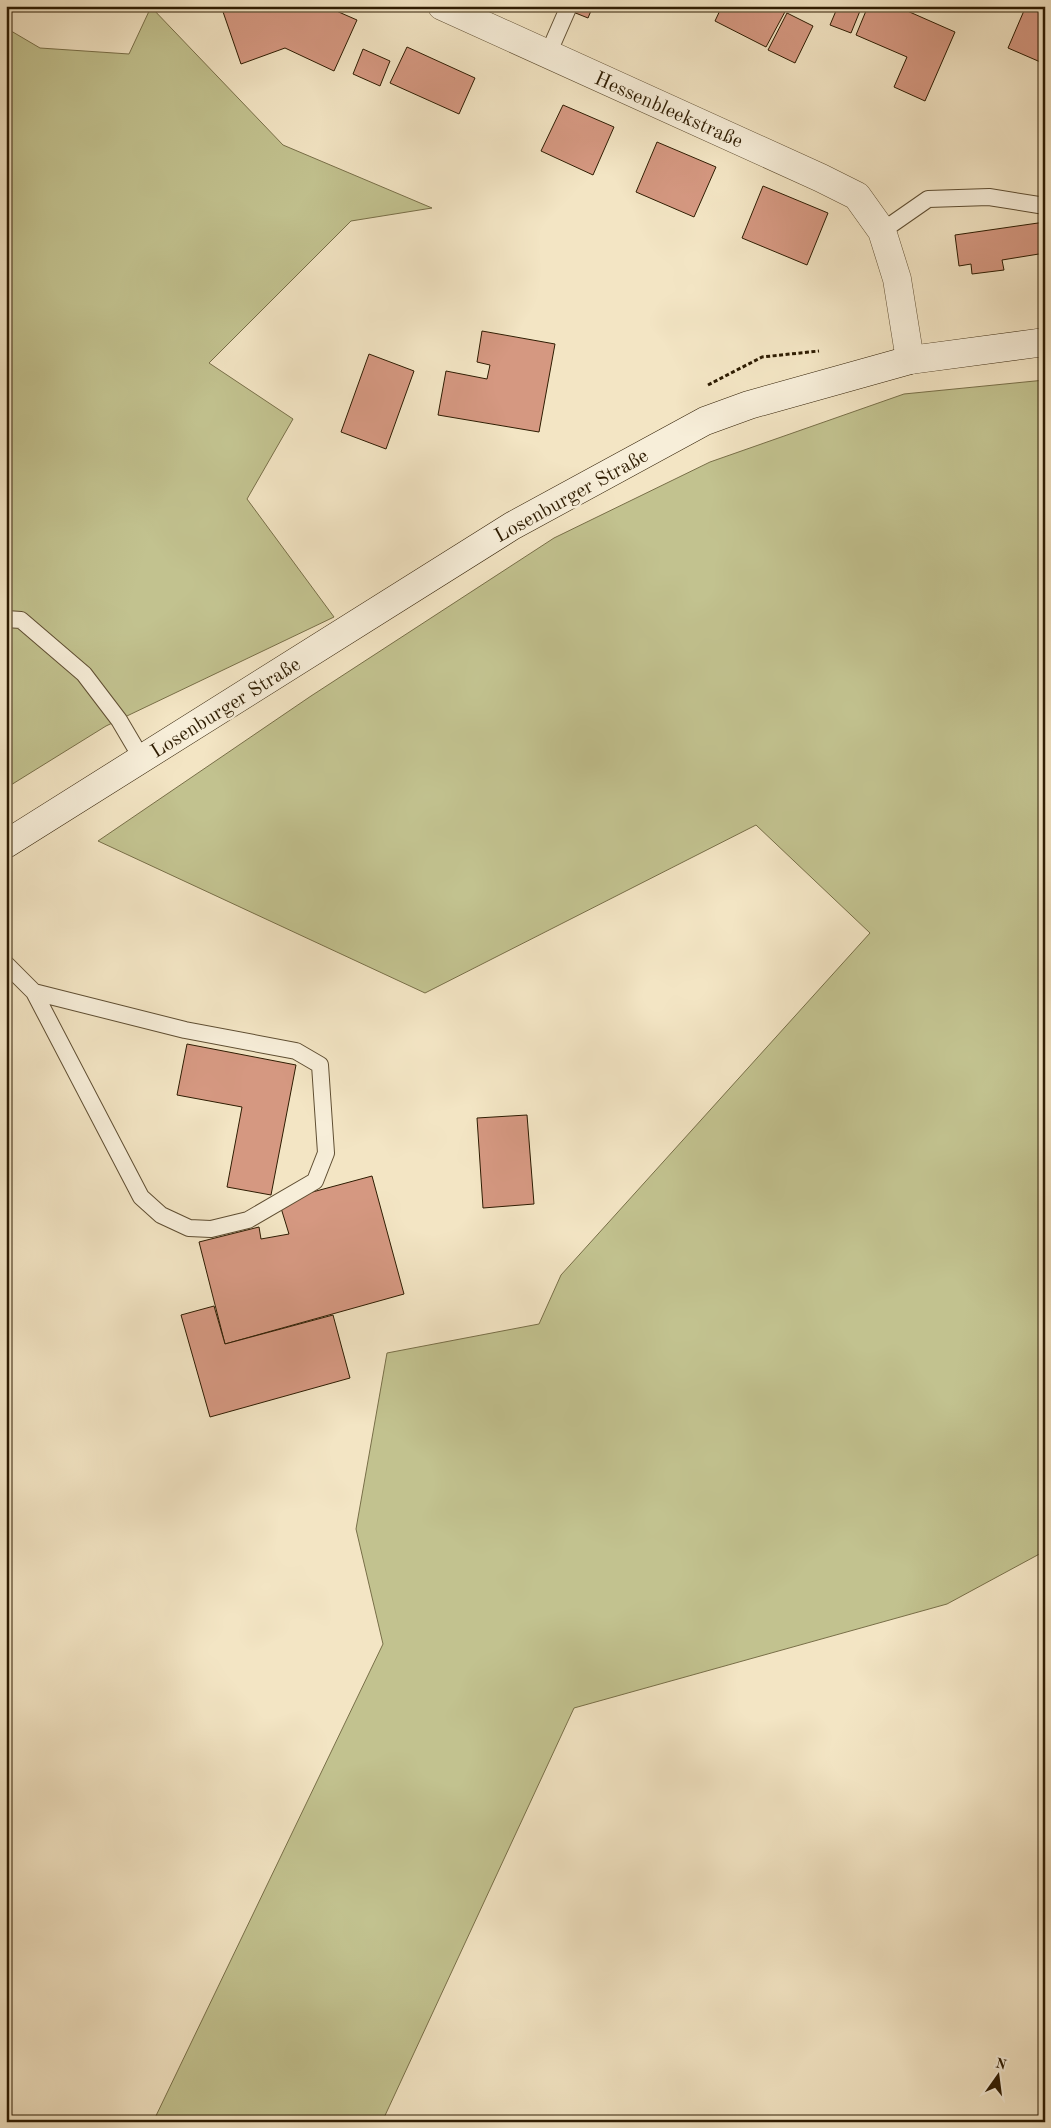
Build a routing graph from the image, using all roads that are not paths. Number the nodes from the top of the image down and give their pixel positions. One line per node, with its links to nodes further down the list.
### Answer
1 (442, 6): 3 (main road, Hessenbleekstraße)
2 (569, 6): 3 (lane)
3 (548, 54): 5 (main road, Hessenbleekstraße)
4 (1045, 206): 5 (lane)
5 (882, 231): 7 (main road, Hessenbleekstraße)
6 (1045, 342): 7 (main road, Losenburger Straße)
7 (910, 360): 9 (main road, Losenburger Straße)
8 (6, 619): 9 (lane, Losenburger Straße)
9 (142, 759): 10 (main road, Losenburger Straße)
10 (6, 844)
11 (6, 964): 12 (lane)
12 (34, 992): 12 (lane)

